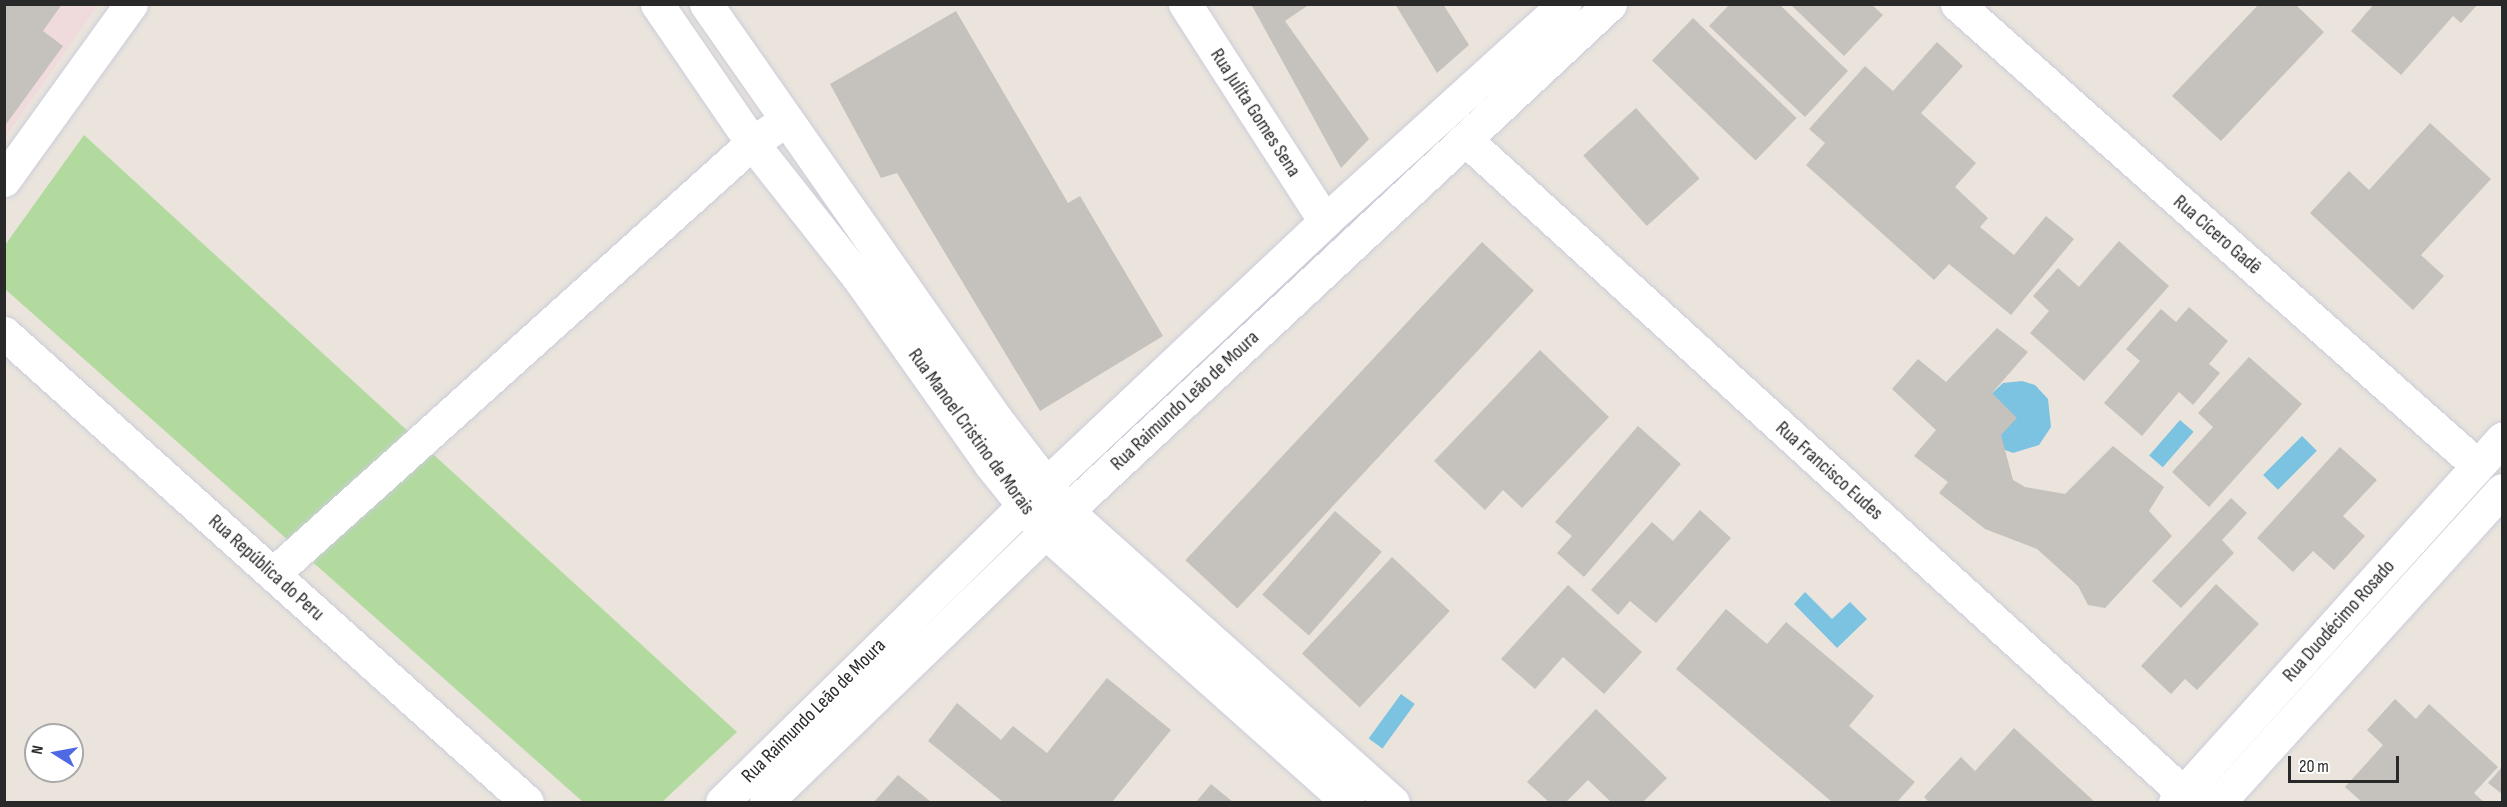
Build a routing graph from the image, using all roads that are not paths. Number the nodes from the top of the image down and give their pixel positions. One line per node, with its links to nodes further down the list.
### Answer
1 (131, 4): 11 (street)
2 (657, 4): 10 (street, Rua Manoel Cristino de Morais)
3 (706, 4): 8 (street, Rua Manoel Cristino de Morais)
4 (1185, 4): 12 (street, Rua Julita Gomes Sena)
5 (1564, 4): 12 (street, Rua Raimundo Leão de Moura)
6 (1610, 4): 9 (street, Rua Raimundo Leão de Moura)
7 (1957, 4): 15 (street, Rua Cícero Gadê)
8 (787, 120): 10 (street); 16 (street, Rua Manoel Cristino de Morais)
9 (1466, 139): 19 (street, Rua Raimundo Leão de Moura); 21 (street, Rua Francisco Eudes)
10 (752, 143): 18 (street, Rua Manoel Cristino de Morais); 20 (street)
11 (4, 180)
12 (1325, 221): 16 (street, Rua Raimundo Leão de Moura)
13 (4, 333): 20 (street, Rua República do Peru)
14 (2502, 439): 15 (street, Rua Duodécimo Rosado)
15 (2478, 466): 21 (street, Rua Duodécimo Rosado)
16 (1047, 484): 18 (street, Rua Raimundo Leão de Moura); 19 (street, Rua Manoel Cristino de Morais)
17 (2502, 490): 27 (street, Rua Duodécimo Rosado)
18 (1023, 506): 19 (street, Rua Manoel Cristino de Morais); 23 (street, Rua Raimundo Leão de Moura)
19 (1056, 521): 24 (street, Rua Raimundo Leão de Moura); 25 (street, Rua Manoel Cristino de Morais); 26 (street, Rua Manoel Cristino de Morais)
20 (273, 574): 22 (street, Rua República do Peru)
21 (2184, 799)
22 (527, 802)
23 (722, 802)
24 (766, 802)
25 (1348, 802)
26 (1393, 802)
27 (2219, 802)

